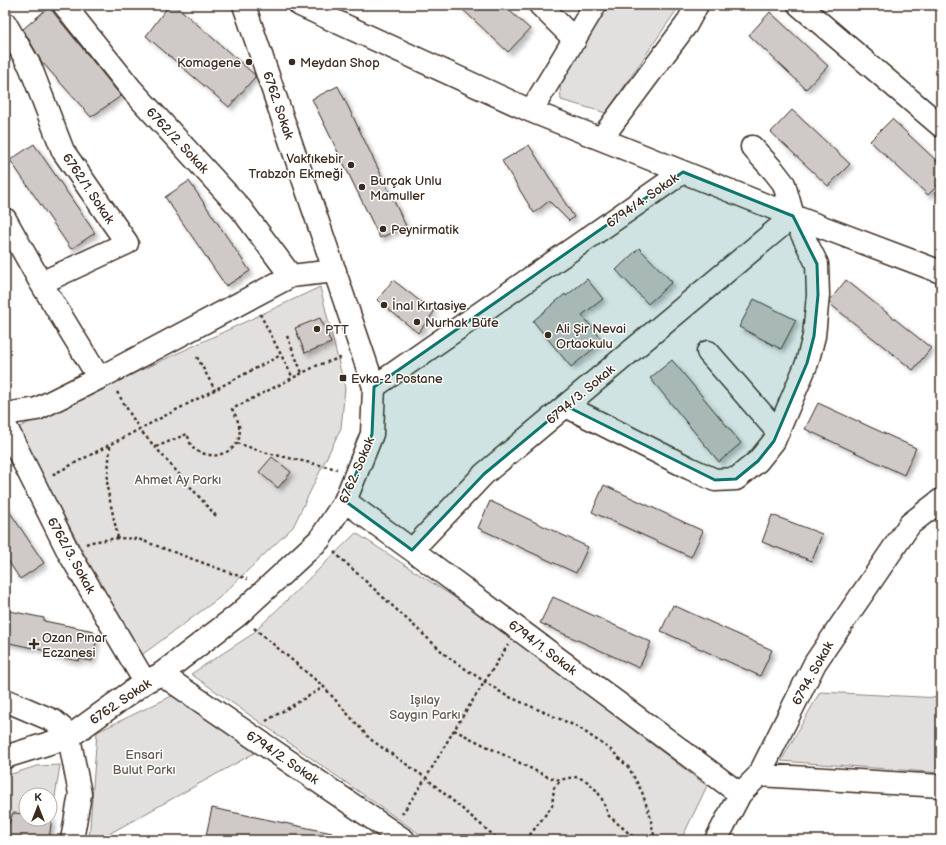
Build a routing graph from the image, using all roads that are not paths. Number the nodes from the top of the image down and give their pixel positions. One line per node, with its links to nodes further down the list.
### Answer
1 (64, 5): 19 (street, 6762/2. Sokak)
2 (244, 5): 17 (street, 6762. Sokak)
3 (300, 5): 10 (street)
4 (540, 5): 9 (street)
5 (595, 5): 9 (street)
6 (697, 5): 12 (street)
7 (799, 5): 11 (street)
8 (5, 23): 20 (street, 6762/1. Sokak)
9 (575, 40): 10 (street)
10 (531, 110): 12 (street)
11 (941, 126)
12 (601, 139): 14 (street)
13 (752, 147): 15 (street)
14 (683, 172): 15 (street, 6794/4. Sokak); 23 (street, 6794/4. Sokak)
15 (793, 216): 18 (street, 6794/4. Sokak); 24 (street, 6794/3. Sokak); 27 (street)
16 (5, 219): 20 (street)
17 (335, 270): 19 (street); 23 (street, 6762. Sokak)
18 (941, 272)
19 (291, 276): 22 (street)
20 (41, 283): 22 (street)
21 (708, 352): 27 (street)
22 (103, 376): 25 (street)
23 (374, 387): 29 (street, 6762. Sokak)
24 (566, 406): 27 (street); 30 (street, 6794/3. Sokak)
25 (5, 414)
26 (5, 425): 31 (street, 6762/3. Sokak)
27 (778, 432)
28 (941, 500): 35 (street, 6794. Sokak)
29 (345, 501): 30 (street, 6794/1. Sokak); 31 (street, 6762. Sokak)
30 (412, 550): 37 (street, 6794/1. Sokak)
31 (153, 678): 33 (street, 6762. Sokak); 38 (street, 6794/2. Sokak)
32 (5, 700): 33 (street)
33 (69, 737): 34 (street, 6762. Sokak); 39 (street)
34 (5, 757)
35 (760, 775): 36 (street); 37 (street, 6794. Sokak)
36 (941, 786)
37 (740, 794): 40 (street, 6794. Sokak)
38 (398, 836)
39 (72, 840)
40 (716, 840)

